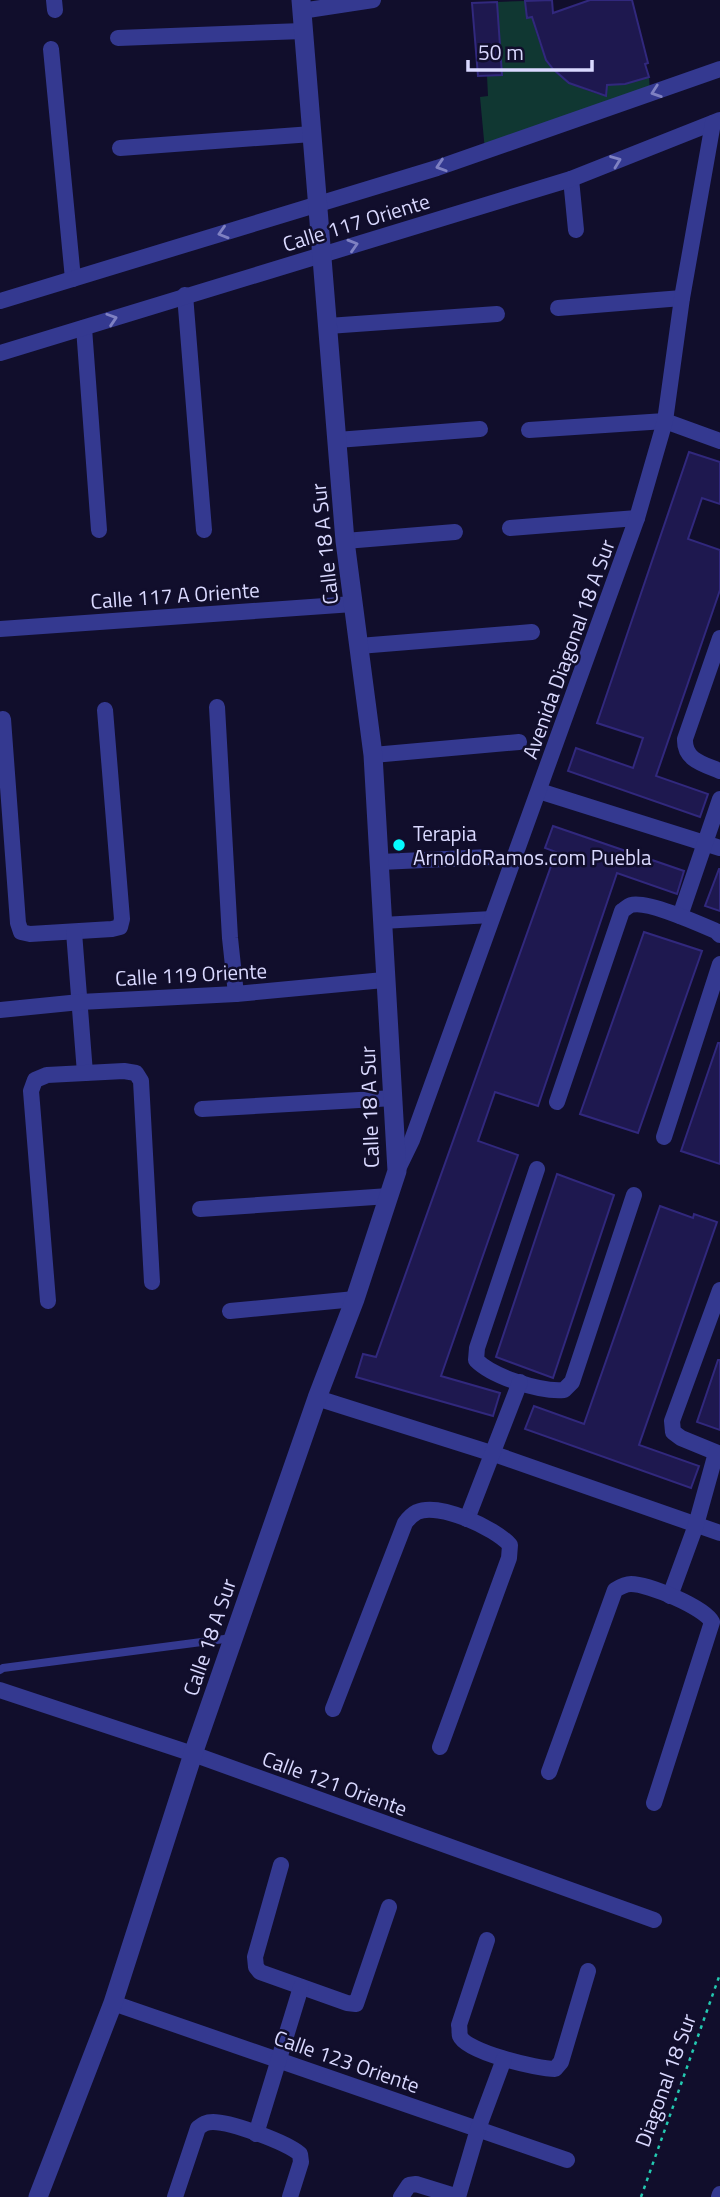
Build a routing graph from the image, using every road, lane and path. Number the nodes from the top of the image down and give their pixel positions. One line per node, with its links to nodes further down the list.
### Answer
1 (373, 0): 2 (street)
2 (302, 14): 3 (street); 7 (street, Calle 18 A Sur)
3 (118, 38)
4 (51, 49): 13 (street)
5 (720, 69): 10 (street, Calle 117 Oriente, one-way to 10)
6 (716, 121): 9 (street, Calle 117 Oriente, one-way to 6); 15 (street, Avenida Diagonal 18 A Sur)
7 (312, 134): 8 (street); 10 (street, Calle 18 A Sur)
8 (120, 148)
9 (571, 178): 11 (street); 12 (street, Calle 117 Oriente, one-way to 9)
10 (318, 204): 12 (street, Calle 18 A Sur); 13 (street, Calle 117 Oriente, one-way to 13)
11 (576, 230)
12 (323, 254): 14 (street, Calle 117 Oriente); 19 (street, Calle 18 A Sur)
13 (73, 279): 16 (street, Calle 117 Oriente)
14 (185, 295): 20 (street, Calle 117 Oriente, one-way to 14); 30 (street)
15 (682, 298): 17 (street); 22 (street, Avenida Diagonal 18 A Sur)
16 (0, 301)
17 (558, 308)
18 (497, 314): 19 (street)
19 (328, 326): 25 (street, Calle 18 A Sur)
20 (84, 328): 21 (street, Calle 117 Oriente); 29 (street)
21 (0, 353)
22 (665, 421): 24 (street); 26 (street); 27 (street, Avenida Diagonal 18 A Sur)
23 (480, 429): 25 (street)
24 (529, 430)
25 (337, 440): 32 (street, Calle 18 A Sur)
26 (720, 441)
27 (637, 518): 28 (street); 44 (street, Avenida Diagonal 18 A Sur)
28 (510, 528)
29 (99, 530)
30 (204, 530)
31 (454, 532): 32 (street)
32 (345, 541): 33 (street, Calle 18 A Sur)
33 (353, 604): 34 (street, Calle 117 A Oriente); 37 (street, Calle 18 A Sur)
34 (0, 629)
35 (532, 632): 37 (street)
36 (720, 638): 43 (street)
37 (359, 646): 42 (street, Calle 18 A Sur)
38 (216, 707): 57 (street)
39 (106, 710): 53 (street)
40 (4, 719): 53 (street)
41 (519, 742): 42 (street)
42 (373, 755): 49 (street, Calle 18 A Sur)
43 (720, 771)
44 (539, 791): 46 (street); 51 (street, Avenida Diagonal 18 A Sur)
45 (720, 799): 46 (street)
46 (704, 843): 47 (street); 50 (street)
47 (720, 848)
48 (491, 857): 49 (street)
49 (380, 862): 52 (street, Calle 18 A Sur)
50 (680, 916): 54 (street); 62 (street)
51 (492, 917): 52 (street); 66 (street, Avenida Diagonal 18 A Sur)
52 (382, 923): 56 (street, Calle 18 A Sur)
53 (75, 932): 58 (street)
54 (720, 935)
55 (720, 964): 64 (street)
56 (384, 980): 57 (street, Calle 119 Oriente); 61 (street, Calle 18 A Sur)
57 (236, 994): 58 (street, Calle 119 Oriente)
58 (80, 1002): 59 (street, Calle 119 Oriente); 60 (street)
59 (0, 1010)
60 (85, 1073): 70 (street); 73 (street)
61 (394, 1098): 63 (street); 66 (street, Calle 18 A Sur)
62 (557, 1102)
63 (202, 1109)
64 (664, 1137)
65 (537, 1168): 75 (street)
66 (397, 1171): 68 (street, Calle 18 A Sur)
67 (634, 1195): 75 (street)
68 (389, 1196): 69 (street); 72 (street, Calle 18 A Sur)
69 (200, 1209)
70 (152, 1282)
71 (720, 1290): 77 (street)
72 (355, 1300): 74 (street); 76 (street, Calle 18 A Sur)
73 (48, 1301)
74 (230, 1311)
75 (520, 1382): 78 (street)
76 (317, 1398): 78 (street); 83 (street, Calle 18 A Sur)
77 (718, 1453): 80 (street)
78 (494, 1454): 79 (street); 80 (street)
79 (467, 1519): 86 (street); 87 (street)
80 (696, 1525): 81 (street); 82 (street)
81 (720, 1534)
82 (670, 1596): 89 (street); 90 (street)
83 (233, 1637): 84 (lane); 88 (street, Calle 18 A Sur)
84 (0, 1670)
85 (0, 1690): 88 (street, Calle 121 Oriente)
86 (333, 1709)
87 (440, 1747)
88 (193, 1754): 93 (street, Calle 121 Oriente); 98 (street, Calle 18 A Sur)
89 (549, 1772)
90 (654, 1803)
91 (281, 1865): 97 (street)
92 (389, 1907): 97 (street)
93 (654, 1920)
94 (488, 1940): 100 (street)
95 (588, 1971): 100 (street)
96 (720, 1974): 108 (path, Diagonal 18 Sur)
97 (301, 1987): 99 (street)
98 (113, 2003): 99 (street, Calle 123 Oriente); 104 (street, Calle 18 A Sur)
99 (280, 2059): 101 (street, Calle 123 Oriente); 102 (street)
100 (505, 2059): 101 (street)
101 (478, 2129): 103 (street, Calle 123 Oriente); 107 (street)
102 (256, 2134): 105 (street); 106 (street)
103 (567, 2160)
104 (38, 2197)
105 (175, 2197)
106 (290, 2197)
107 (401, 2197)
108 (641, 2197)

